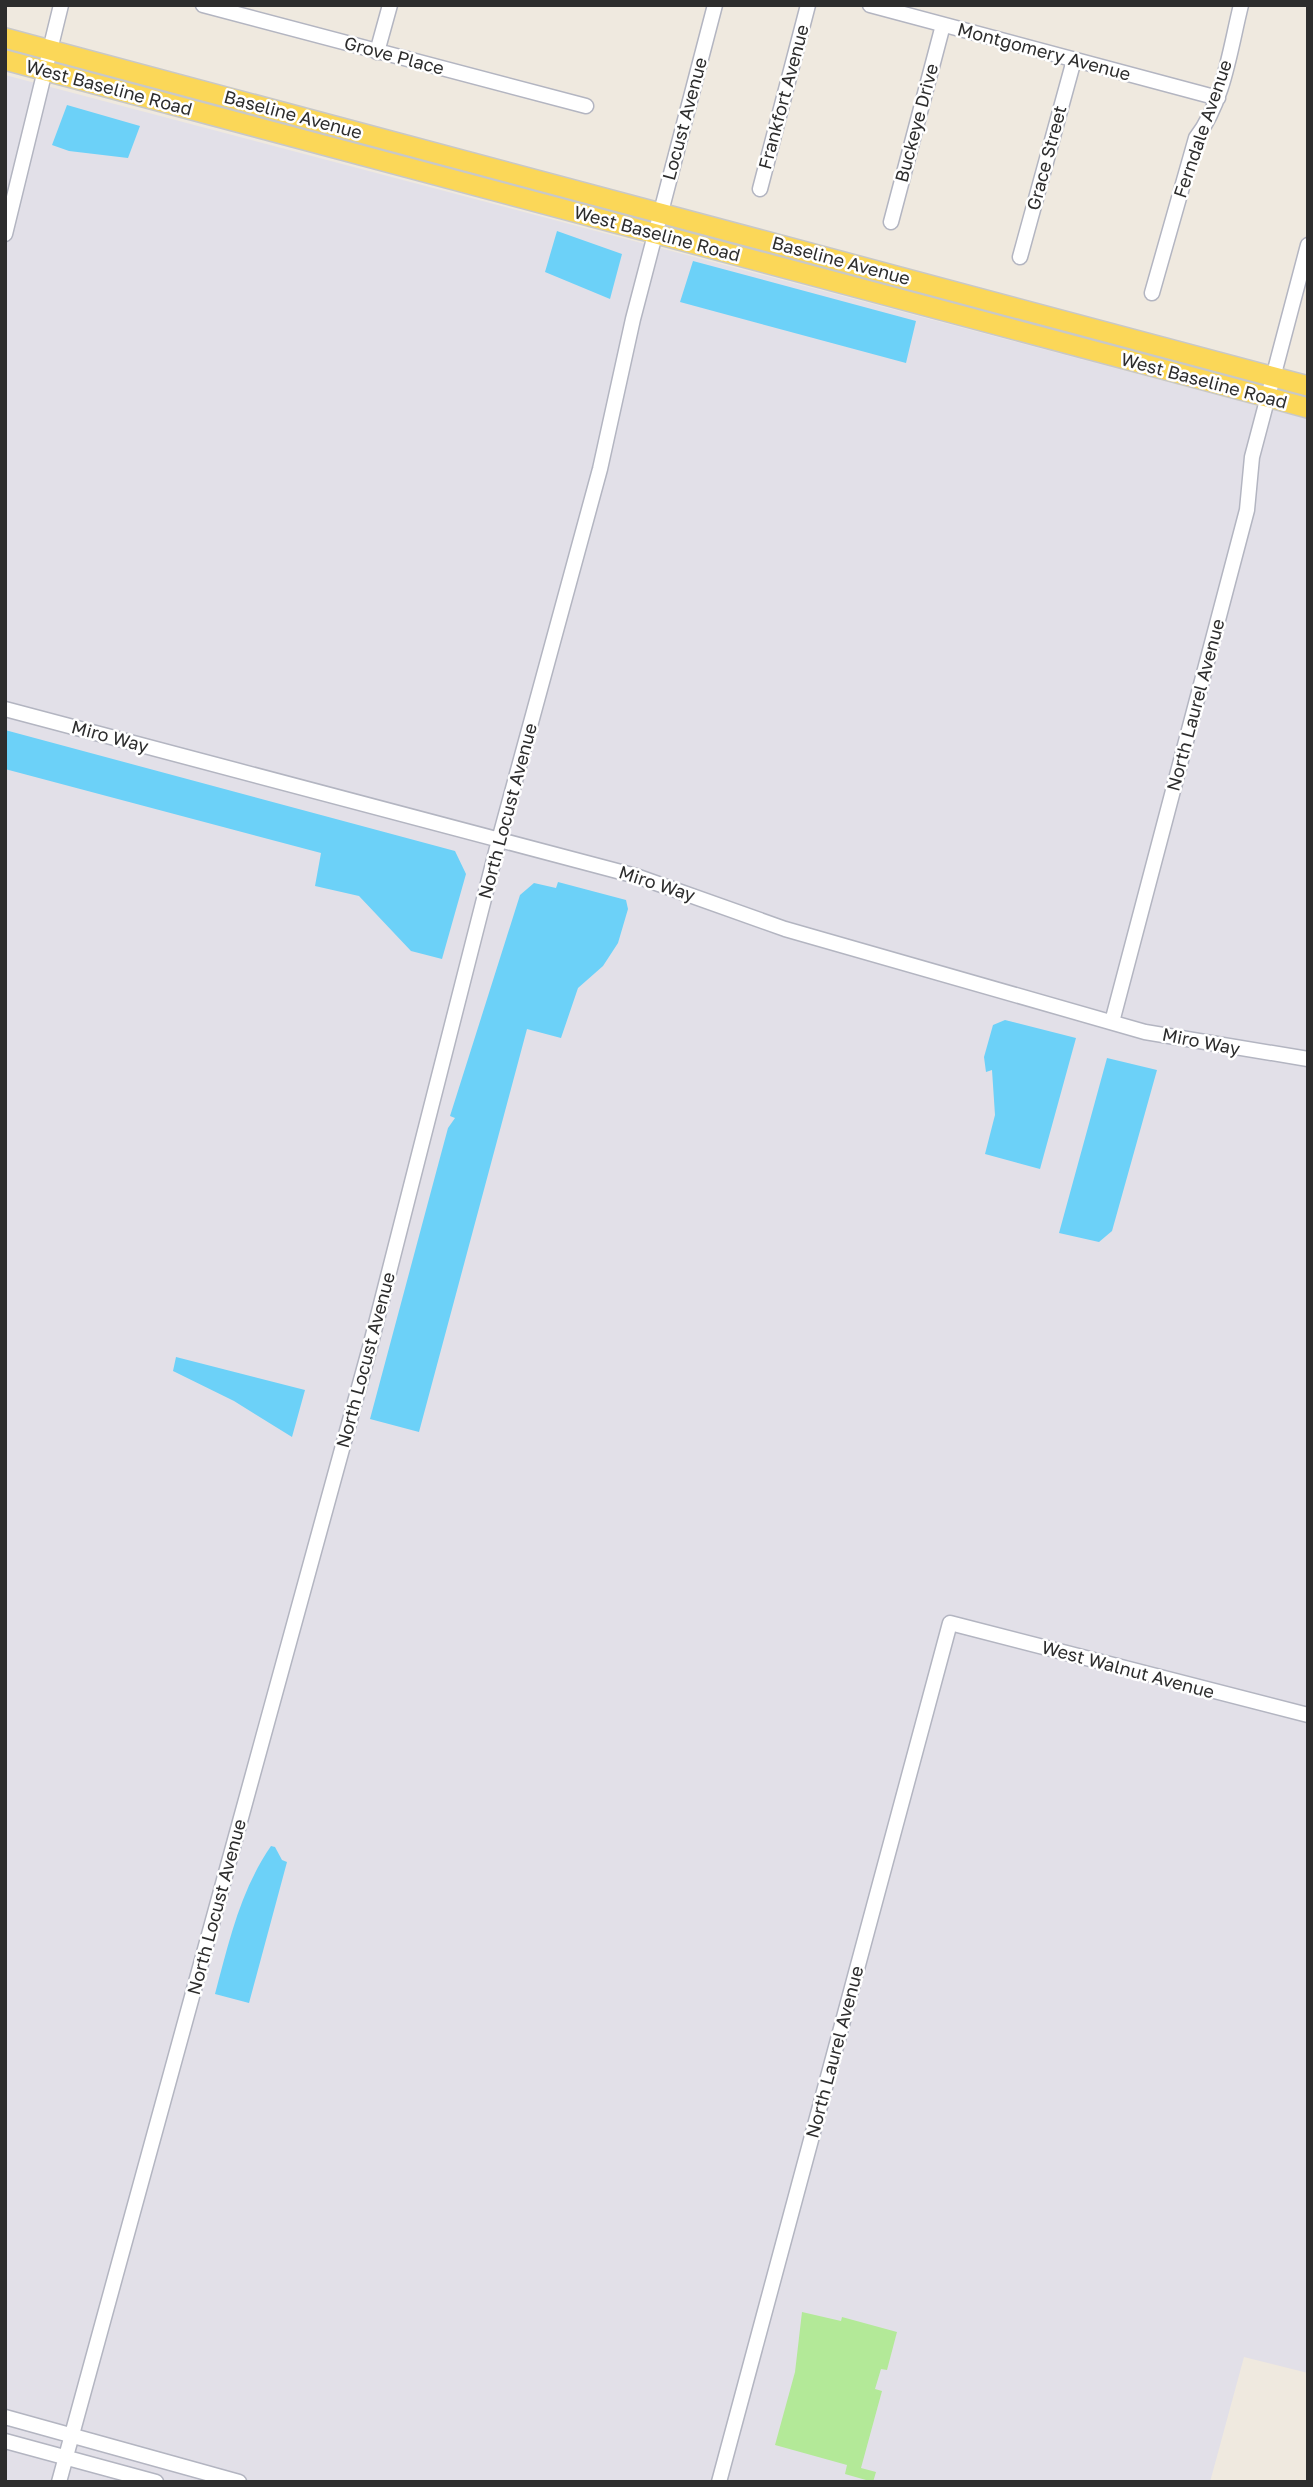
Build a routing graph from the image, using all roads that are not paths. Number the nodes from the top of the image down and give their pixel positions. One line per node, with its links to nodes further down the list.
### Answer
1 (61, 5): 10 (street)
2 (203, 5): 11 (street, Grove Place)
3 (390, 5): 11 (street)
4 (715, 5): 18 (street, Locust Avenue)
5 (808, 5): 17 (street, Frankfort Avenue)
6 (870, 5): 8 (street, Montgomery Avenue)
7 (1241, 5): 15 (street, Ferndale Avenue)
8 (943, 25): 13 (street, Montgomery Avenue); 19 (street, Buckeye Drive)
9 (5, 38): 10 (main road, West Baseline Road)
10 (50, 50): 14 (street); 18 (main road, Baseline Avenue)
11 (377, 52): 16 (street, Grove Place)
12 (5, 60): 14 (main road, West Baseline Road)
13 (1074, 60): 15 (street, Montgomery Avenue); 23 (street, Grace Street)
14 (45, 71): 20 (main road, West Baseline Road); 21 (street)
15 (1218, 98): 24 (street, Ferndale Avenue)
16 (586, 106)
17 (760, 189)
18 (661, 211): 20 (street, Locust Avenue); 25 (main road, Baseline Avenue)
19 (891, 222)
20 (656, 233): 25 (main road, West Baseline Road); 29 (street, North Locust Avenue)
21 (5, 234)
22 (1308, 245): 25 (street, North Laurel Avenue)
23 (1020, 257)
24 (1152, 293)
25 (1271, 386): 26 (main road, Baseline Avenue); 27 (main road, West Baseline Road); 30 (street, North Laurel Avenue)
26 (1308, 386)
27 (1308, 408)
28 (5, 709): 29 (street, Miro Way)
29 (499, 840): 30 (street, Miro Way); 35 (street, North Locust Avenue)
30 (1112, 1023): 31 (street, Miro Way)
31 (1308, 1059)
32 (950, 1623): 33 (street, West Walnut Avenue); 41 (street, North Laurel Avenue)
33 (1308, 1715)
34 (5, 2417): 35 (street)
35 (71, 2435): 37 (street, North Locust Avenue); 40 (street)
36 (5, 2441): 37 (street)
37 (65, 2456): 38 (street, North Locust Avenue); 39 (street)
38 (58, 2482)
39 (156, 2482)
40 (239, 2482)
41 (719, 2482)

